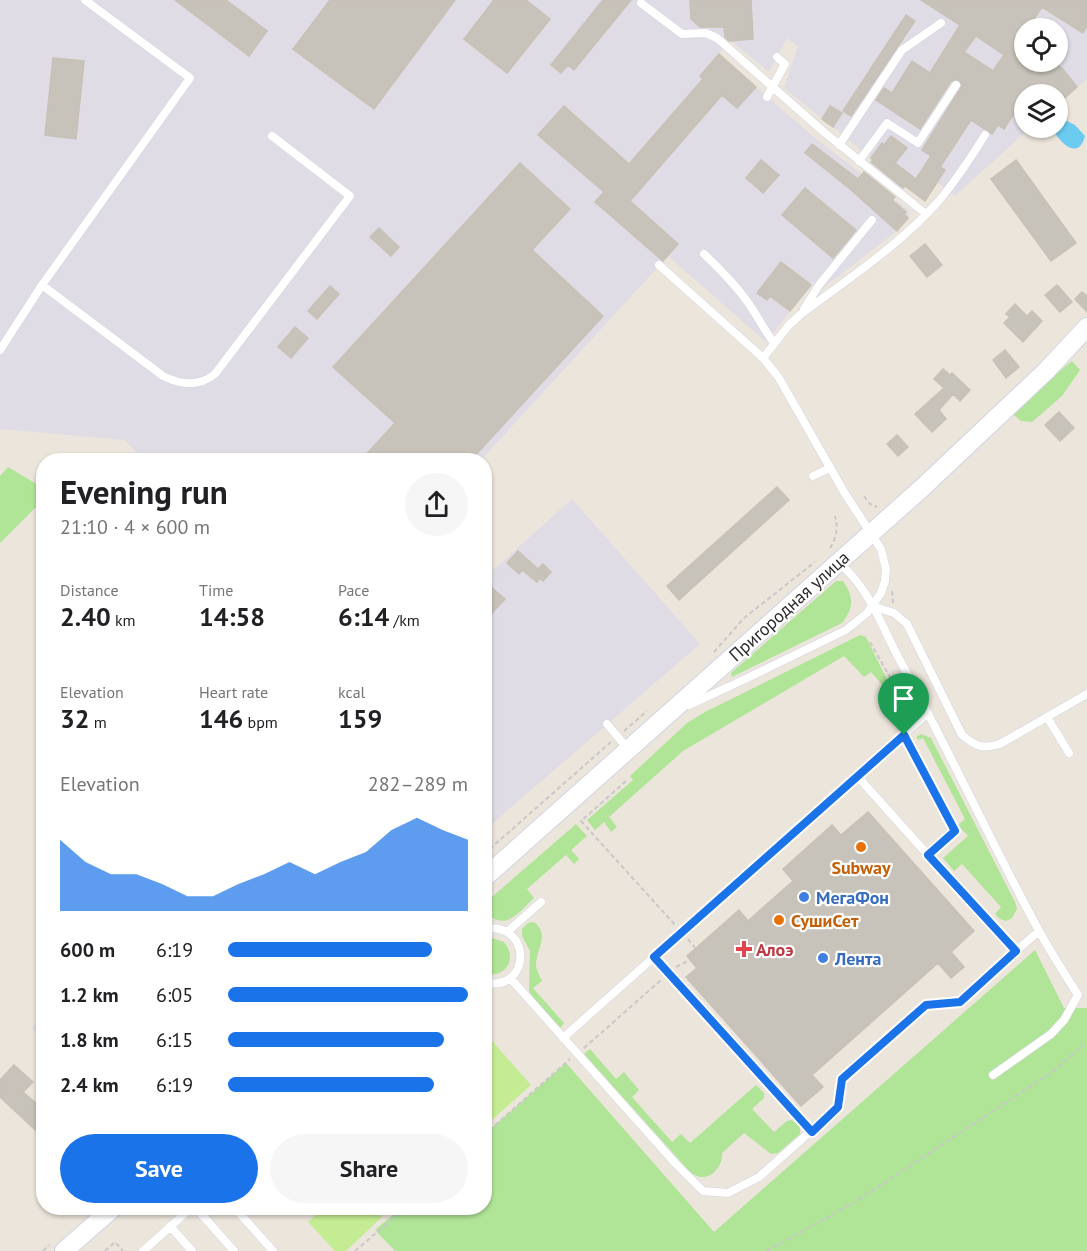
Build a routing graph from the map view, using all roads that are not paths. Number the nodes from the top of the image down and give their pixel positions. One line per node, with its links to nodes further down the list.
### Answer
1 (85, 0): 16 (lane)
2 (641, 3): 6 (lane)
3 (941, 23): 10 (lane)
4 (777, 57): 6 (lane)
5 (956, 85): 11 (lane)
6 (773, 87): 7 (lane); 10 (lane)
7 (767, 97)
8 (985, 135): 12 (lane)
9 (272, 136): 16 (lane)
10 (840, 145): 11 (lane)
11 (859, 161): 12 (lane)
12 (926, 214): 17 (lane)
13 (872, 220): 17 (lane)
14 (705, 254): 19 (lane)
15 (659, 265): 21 (lane)
16 (42, 285): 20 (lane)
17 (801, 314): 19 (lane)
18 (1087, 327): 24 (street, Пригородная улица)
19 (774, 343): 21 (lane)
20 (0, 350)
21 (763, 358): 22 (lane)
22 (830, 468): 23 (lane); 24 (lane)
23 (813, 476)
24 (871, 532): 25 (street, Пригородная улица); 26 (lane)
25 (833, 556): 26 (lane); 28 (street, Пригородная улица)
26 (872, 606): 28 (lane); 29 (lane); 30 (lane)
27 (1087, 693): 30 (lane)
28 (659, 711): 33 (street, Пригородная улица)
29 (928, 713): 32 (lane); 40 (lane)
30 (1047, 717): 34 (lane)
31 (608, 724): 33 (lane)
32 (904, 735): 35 (lane); 36 (lane)
33 (623, 743): 37 (street, Пригородная улица)
34 (1069, 753)
35 (858, 777): 36 (lane); 43 (lane)
36 (928, 855): 42 (lane)
37 (492, 870)
38 (541, 902): 41 (lane)
39 (492, 929): 41 (lane)
40 (1039, 931): 42 (lane); 47 (lane)
41 (507, 932): 44 (lane)
42 (1016, 951): 48 (lane)
43 (654, 957): 46 (lane); 48 (lane)
44 (511, 979): 45 (lane); 46 (lane)
45 (492, 984)
46 (563, 1038): 48 (lane)
47 (993, 1075)
48 (812, 1132)
49 (105, 1215): 55 (street)
50 (183, 1215): 53 (lane)
51 (202, 1215): 57 (lane)
52 (241, 1215): 58 (lane)
53 (170, 1226): 54 (lane); 56 (lane)
54 (146, 1250)
55 (64, 1251)
56 (192, 1251)
57 (234, 1251)
58 (273, 1251)

